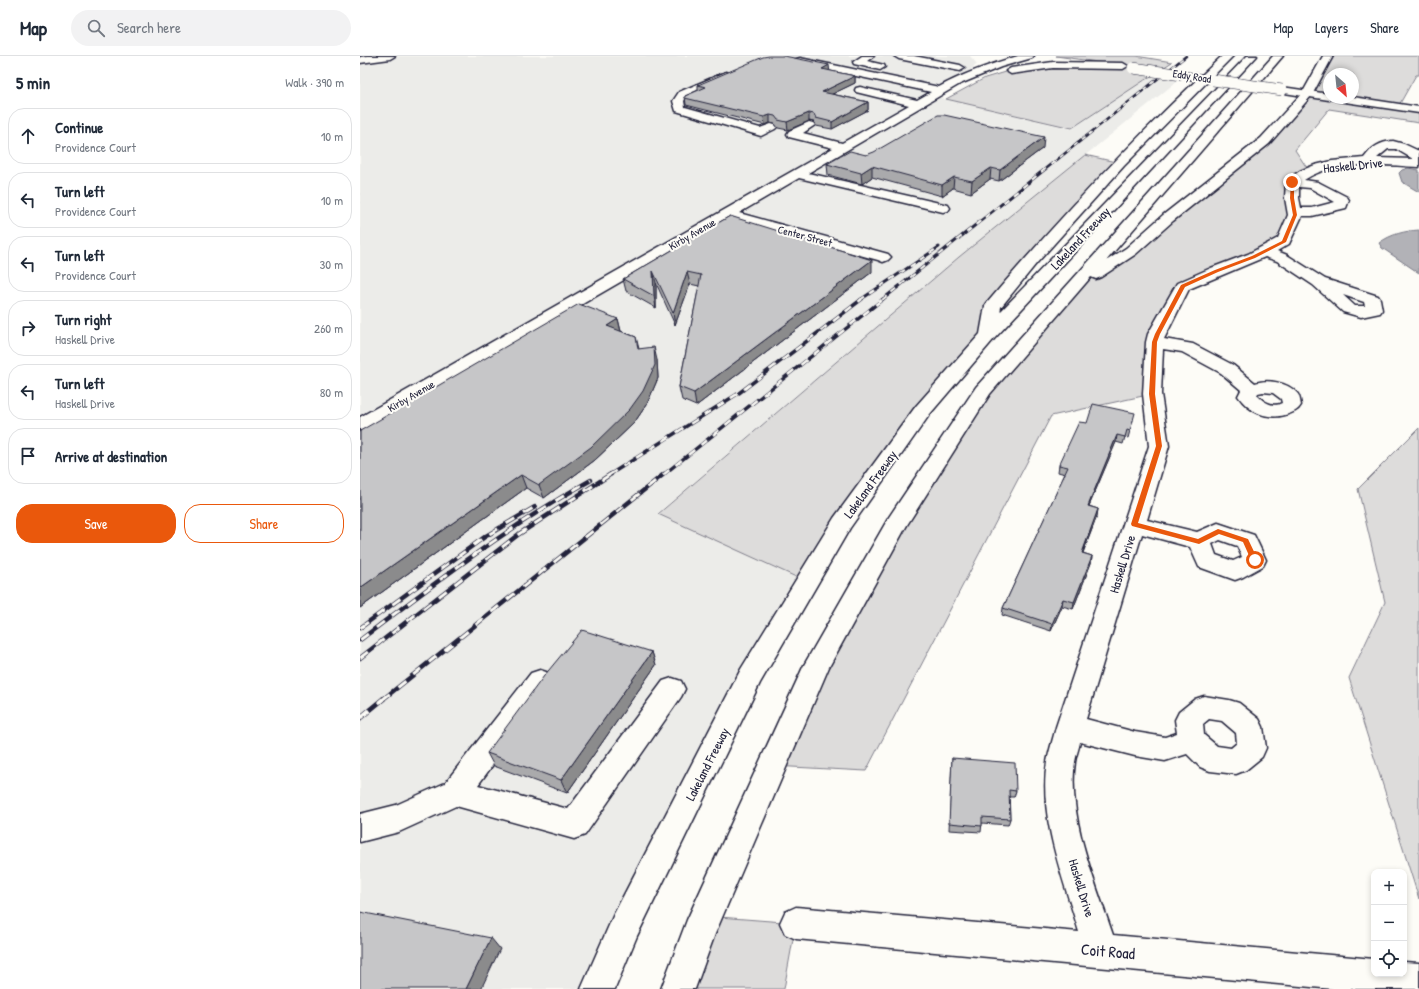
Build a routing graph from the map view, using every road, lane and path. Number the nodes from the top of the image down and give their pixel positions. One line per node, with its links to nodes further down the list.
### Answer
1 (390, 56): 12 (main road)
2 (869, 56): 16 (main road)
3 (899, 56): 11 (main road)
4 (1029, 56): 20 (main road, Kirby Avenue)
5 (1057, 56): 14 (main road, Eddy Road)
6 (1228, 56): 19 (main road)
7 (1252, 56): 46 (main road, Lakeland Freeway)
8 (1278, 56): 45 (main road)
9 (1328, 56): 23 (main road)
10 (789, 58): 18 (main road)
11 (916, 59): 16 (main road); 17 (main road)
12 (360, 60)
13 (977, 64): 20 (main road)
14 (1128, 67): 19 (main road, Eddy Road, bridge); 29 (main road)
15 (739, 69): 31 (main road)
16 (895, 69): 18 (main road)
17 (947, 75)
18 (882, 78): 21 (main road); 22 (main road)
19 (1209, 79): 23 (main road, Eddy Road, bridge); 46 (main road)
20 (956, 82): 22 (main road, Kirby Avenue)
21 (860, 90): 24 (main road); 27 (main road)
22 (942, 91): 27 (main road, Kirby Avenue)
23 (1308, 93): 25 (main road, Eddy Road); 45 (main road)
24 (848, 96)
25 (1323, 96)
26 (1359, 101): 28 (main road)
27 (920, 104): 33 (main road, Kirby Avenue)
28 (1419, 110)
29 (909, 122)
30 (809, 125): 33 (main road)
31 (771, 127)
32 (861, 149): 33 (main road)
33 (847, 153): 37 (main road, Kirby Avenue)
34 (1419, 157): 35 (main road)
35 (1372, 162): 36 (main road, Haskell Drive); 38 (main road, Haskell Drive)
36 (1419, 163)
37 (798, 174): 39 (main road); 41 (main road, Kirby Avenue)
38 (1292, 182): 40 (main road, Haskell Drive); 40 (main road)
39 (943, 208)
40 (1294, 212): 42 (main road, Haskell Drive)
41 (727, 214): 43 (main road, Center Street); 49 (main road, Kirby Avenue)
42 (1265, 251): 44 (main road); 47 (main road, Haskell Drive)
43 (883, 257)
44 (1319, 282)
45 (1075, 287): 62 (main road)
46 (988, 335): 61 (main road, Lakeland Freeway)
47 (1155, 342): 48 (main road); 50 (main road, Haskell Drive)
48 (1251, 389)
49 (360, 425)
50 (1134, 524): 51 (main road); 54 (main road, Haskell Drive)
51 (1199, 542)
52 (540, 681): 56 (main road)
53 (672, 689): 56 (main road)
54 (1070, 727): 55 (main road); 59 (main road, Haskell Drive)
55 (1191, 740)
56 (456, 792): 57 (main road)
57 (360, 828)
58 (796, 923): 59 (main road, Coit Road)
59 (1101, 951): 60 (main road, Coit Road)
60 (1419, 980)
61 (598, 989)
62 (678, 989)

